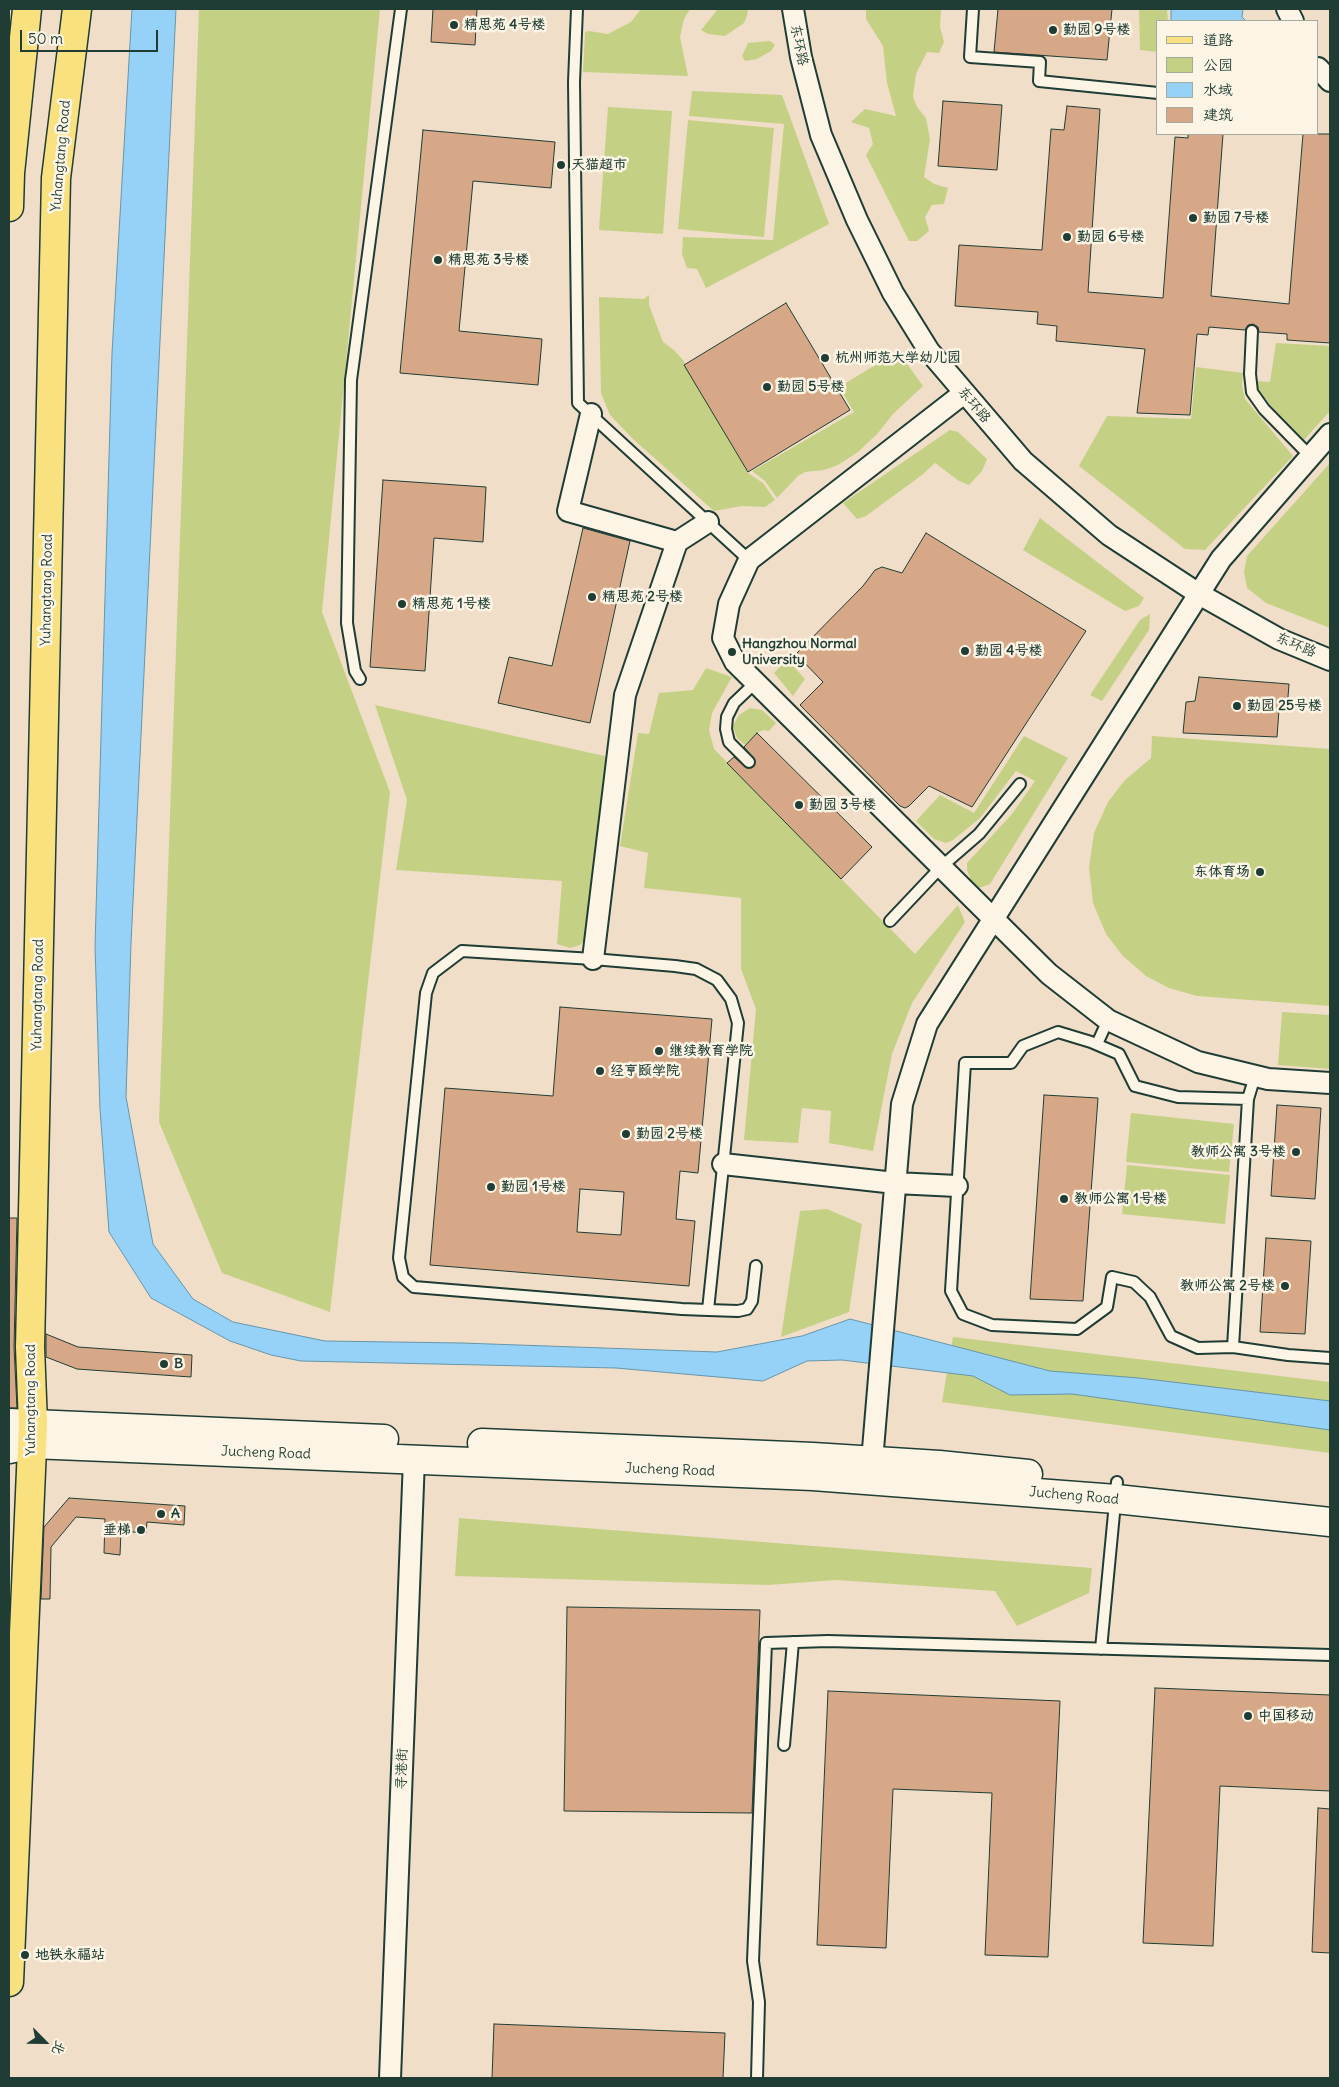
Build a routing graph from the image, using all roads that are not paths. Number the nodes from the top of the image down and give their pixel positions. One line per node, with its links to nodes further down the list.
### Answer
1 (27, 9): 8 (main road)
2 (77, 9): 39 (main road, Yuhangtang Road)
3 (401, 9): 19 (lane)
4 (577, 9): 11 (lane)
5 (793, 9): 10 (street, 东环路)
6 (973, 9): 7 (lane)
7 (1156, 93)
8 (9, 207)
9 (1252, 331): 13 (lane)
10 (964, 393): 16 (street); 17 (street, 东环路)
11 (591, 414): 14 (lane); 15 (street)
12 (1330, 434): 13 (street)
13 (1310, 456): 17 (street)
14 (708, 522): 15 (street); 16 (lane)
15 (677, 542): 26 (street)
16 (749, 560): 20 (street)
17 (1199, 594): 18 (street, 东环路); 24 (street)
18 (1330, 660)
19 (360, 679)
20 (755, 682): 21 (lane); 23 (street)
21 (749, 762)
22 (1020, 784): 23 (lane)
23 (941, 867): 24 (street); 25 (lane)
24 (993, 918): 27 (street); 33 (street)
25 (890, 921)
26 (593, 959): 32 (lane); 36 (lane)
27 (1108, 1020): 28 (lane); 29 (street)
28 (1097, 1044): 31 (lane); 34 (lane)
29 (1255, 1076): 30 (street); 31 (lane)
30 (1330, 1083)
31 (1248, 1099): 37 (lane)
32 (723, 1164): 33 (street); 36 (lane)
33 (895, 1183): 34 (street); 41 (street)
34 (957, 1186): 37 (lane)
35 (756, 1266): 36 (lane)
36 (708, 1310)
37 (1233, 1348): 38 (lane)
38 (1330, 1358)
39 (21, 1435): 40 (street, Jucheng Road); 41 (street, Jucheng Road); 49 (main road, Yuhangtang Road)
40 (414, 1459): 41 (street, Jucheng Road); 50 (street, 寻港街)
41 (871, 1470): 42 (street, Jucheng Road)
42 (1116, 1491): 43 (street, Jucheng Road); 44 (street, Jucheng Road); 46 (lane)
43 (1330, 1503)
44 (1330, 1522)
45 (793, 1642): 46 (lane); 48 (lane); 51 (lane)
46 (1101, 1649): 47 (lane)
47 (1330, 1655)
48 (784, 1745)
49 (9, 1982)
50 (390, 2078)
51 (757, 2078)

